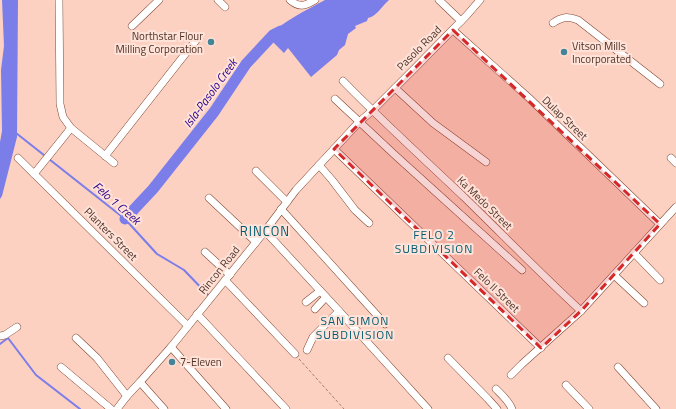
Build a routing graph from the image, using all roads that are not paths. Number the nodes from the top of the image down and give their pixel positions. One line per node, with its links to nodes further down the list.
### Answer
1 (59, 0): 20 (street)
2 (159, 0): 11 (street)
3 (218, 0): 8 (street)
4 (290, 0): 5 (street)
5 (315, 0)
6 (439, 0): 9 (street)
7 (480, 0): 9 (street, Pasolo Road)
8 (225, 8)
9 (461, 22): 12 (street, Pasolo Road)
10 (553, 23): 15 (street)
11 (132, 26)
12 (453, 30): 16 (street, Pasolo Road); 34 (street, Dulap Street)
13 (197, 39): 22 (street)
14 (343, 81): 18 (street, Ka Medo Street)
15 (660, 84)
16 (395, 88): 18 (street, Pasolo Road); 24 (street)
17 (335, 100): 19 (street)
18 (372, 111): 19 (street, Rincon Road); 49 (street, Ka Medo Street)
19 (359, 122): 21 (street, Rincon Road); 39 (street)
20 (71, 128): 22 (street); 28 (street)
21 (334, 148): 26 (street, Rincon Road); 57 (street, Felo II Street)
22 (106, 156): 25 (street)
23 (18, 158): 28 (street, Planters Street)
24 (486, 162)
25 (114, 163)
26 (319, 165): 30 (street, Rincon Road); 33 (street)
27 (256, 171): 30 (street)
28 (34, 174): 52 (street, Planters Street)
29 (209, 198): 36 (street)
30 (287, 202): 32 (street, Rincon Road)
31 (676, 207): 34 (street)
32 (281, 210): 35 (street, Rincon Road); 51 (street)
33 (369, 223)
34 (660, 224): 38 (street)
35 (265, 231): 36 (street, Rincon Road); 43 (street)
36 (256, 242): 41 (street, Rincon Road)
37 (205, 252): 41 (street)
38 (634, 253): 40 (street); 42 (street)
39 (522, 270)
40 (614, 275): 46 (street); 49 (street)
41 (228, 277): 50 (street, Rincon Road); 59 (street)
42 (660, 280)
43 (320, 291): 44 (street); 45 (street)
44 (326, 297): 47 (street); 48 (street)
45 (306, 302)
46 (644, 303)
47 (315, 309)
48 (339, 311): 58 (street); 73 (street)
49 (581, 311): 57 (street)
50 (197, 314): 52 (street, Rincon Road); 72 (street)
51 (385, 324)
52 (188, 326): 56 (street, Rincon Road)
53 (17, 327): 54 (street)
54 (0, 336)
55 (76, 338): 67 (street)
56 (171, 347): 64 (street, Rincon Road); 71 (street)
57 (541, 348): 63 (street)
58 (307, 350)
59 (295, 354)
60 (448, 358): 74 (street)
61 (618, 366): 77 (street)
62 (62, 367): 68 (street)
63 (511, 375)
64 (140, 382): 67 (street, Rincon Road); 70 (street)
65 (566, 385): 76 (street)
66 (496, 389): 75 (street)
67 (127, 396): 69 (street, Rincon Road)
68 (111, 409)
69 (117, 409)
70 (164, 409)
71 (226, 409)
72 (286, 409)
73 (428, 409)
74 (497, 409)
75 (512, 409)
76 (589, 409)
77 (656, 409)

